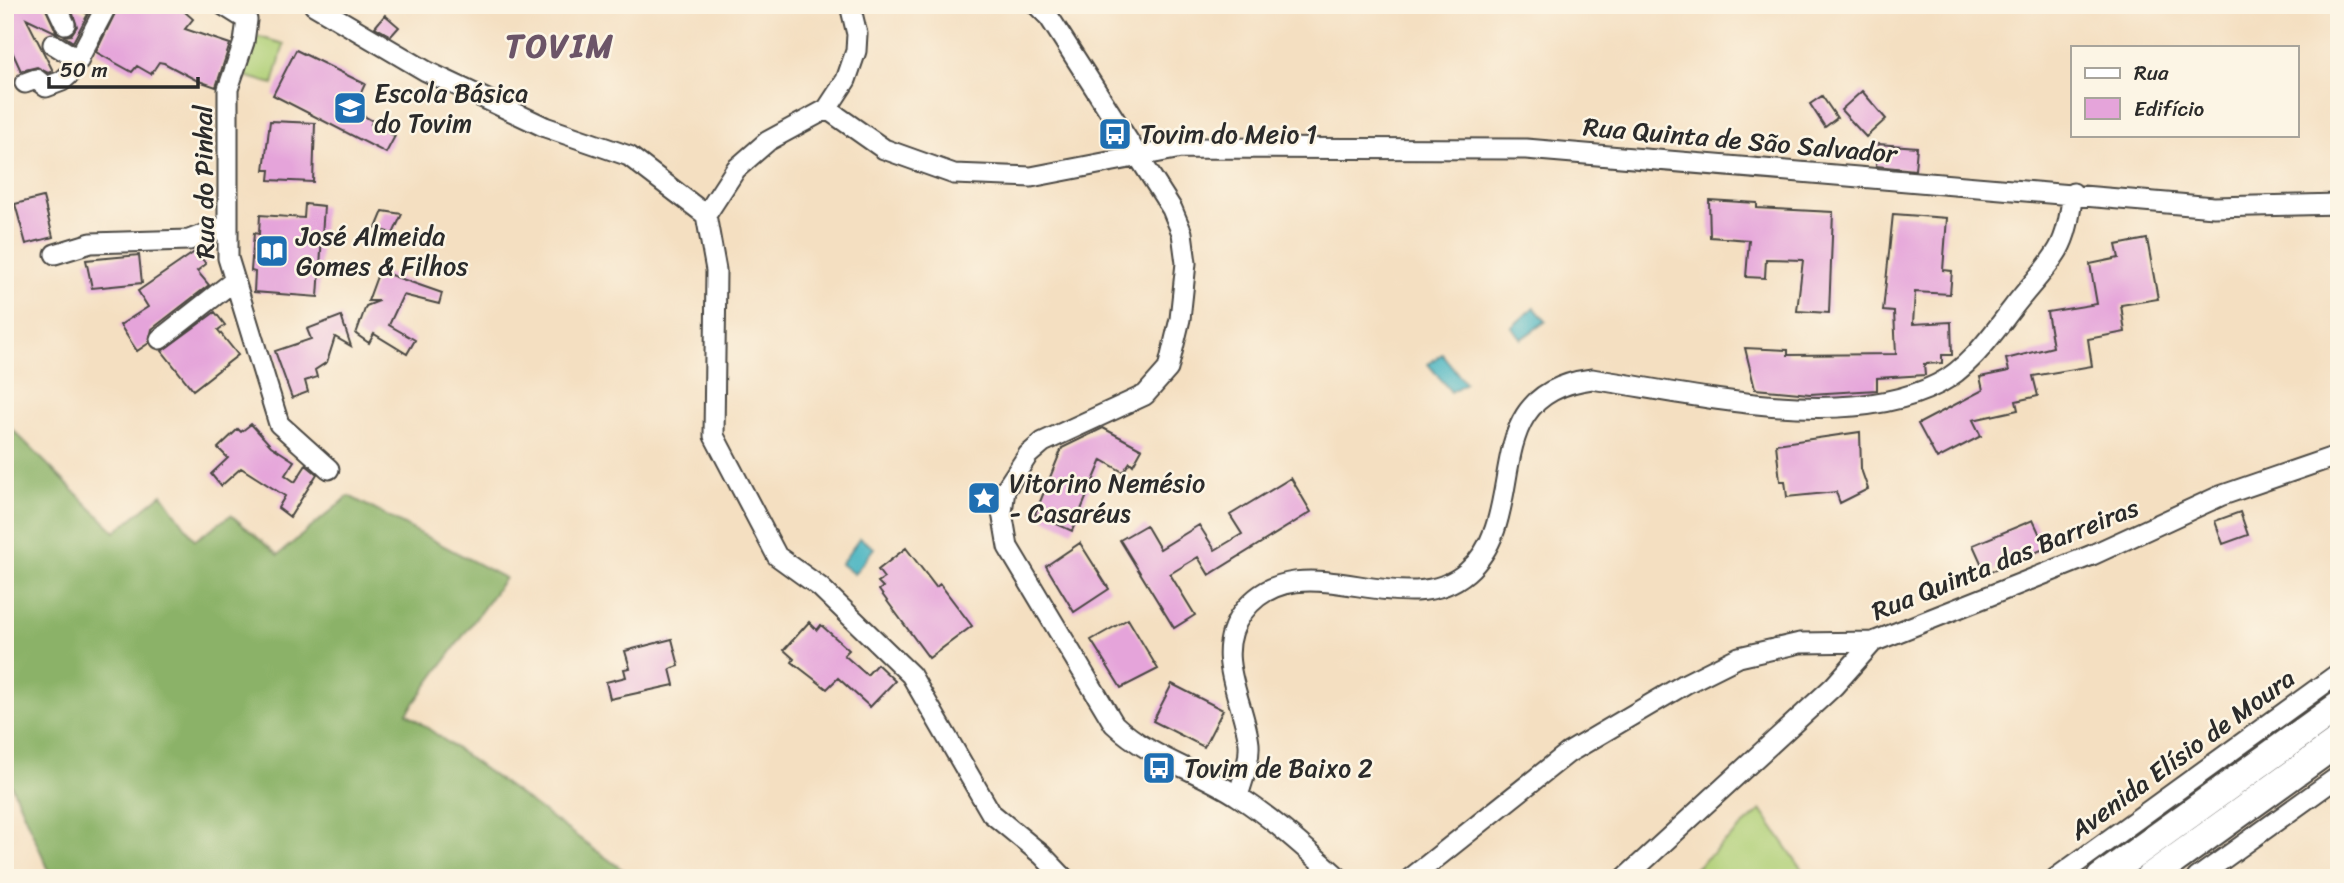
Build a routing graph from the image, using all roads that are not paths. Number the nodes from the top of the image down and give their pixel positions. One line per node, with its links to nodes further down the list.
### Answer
1 (56, 5): 7 (street)
2 (107, 5): 9 (street)
3 (223, 5): 16 (street, Rua do Pinhal)
4 (314, 5): 15 (street)
5 (850, 5): 11 (street)
6 (1037, 5): 12 (street)
7 (65, 24)
8 (53, 44): 9 (street)
9 (79, 60): 10 (street)
10 (25, 83)
11 (827, 110): 12 (street, Rua Quinta de São Salvador); 15 (street)
12 (1138, 157): 13 (street, Rua Quinta de São Salvador); 27 (street)
13 (2073, 193): 14 (street, Rua Quinta de São Salvador); 27 (street)
14 (2339, 204)
15 (706, 215): 28 (street)
16 (226, 226): 17 (street); 18 (street, Rua do Pinhal)
17 (55, 254)
18 (234, 280): 19 (street); 21 (street, Rua do Pinhal)
19 (160, 339)
20 (2339, 455): 22 (street, Rua Quinta das Barreiras)
21 (329, 469)
22 (1873, 642): 30 (street, Rua Quinta das Barreiras); 31 (street)
23 (2339, 673): 32 (street, Avenida Elísio de Moura)
24 (2339, 706): 33 (highway)
25 (2339, 741): 34 (highway)
26 (2339, 776): 35 (street)
27 (1238, 796): 29 (street)
28 (1064, 878)
29 (1339, 878)
30 (1411, 878)
31 (1625, 878)
32 (2056, 878)
33 (2101, 878)
34 (2149, 878)
35 (2197, 878)

